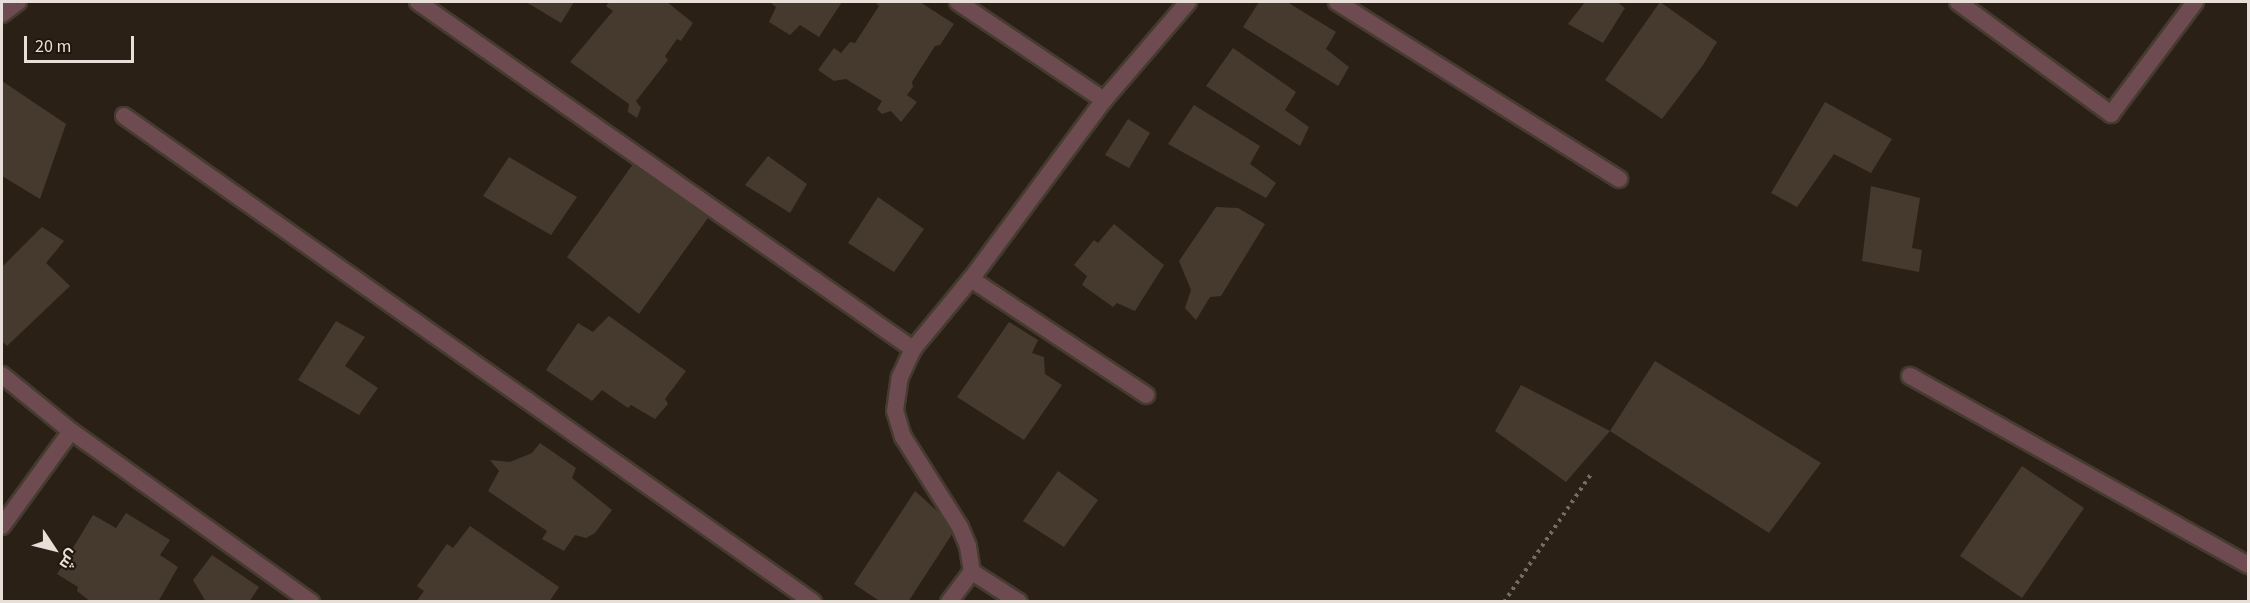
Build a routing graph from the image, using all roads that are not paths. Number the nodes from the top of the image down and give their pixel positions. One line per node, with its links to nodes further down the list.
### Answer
1 (18, 2): 8 (street)
2 (418, 2): 13 (street)
3 (958, 2): 9 (street)
4 (1188, 2): 9 (street)
5 (1337, 2): 11 (street)
6 (1958, 2): 7 (street)
7 (2195, 2)
8 (2, 14)
9 (1104, 100): 12 (street)
10 (124, 116): 22 (street)
11 (1619, 179)
12 (971, 279): 13 (street); 16 (street)
13 (913, 349): 20 (street)
14 (2, 375): 17 (street)
15 (1910, 376): 19 (street)
16 (1146, 395)
17 (71, 431): 18 (street); 21 (street)
18 (2, 526)
19 (2248, 565)
20 (972, 572): 23 (street); 24 (street)
21 (311, 602)
22 (813, 602)
23 (949, 602)
24 (1019, 602)

